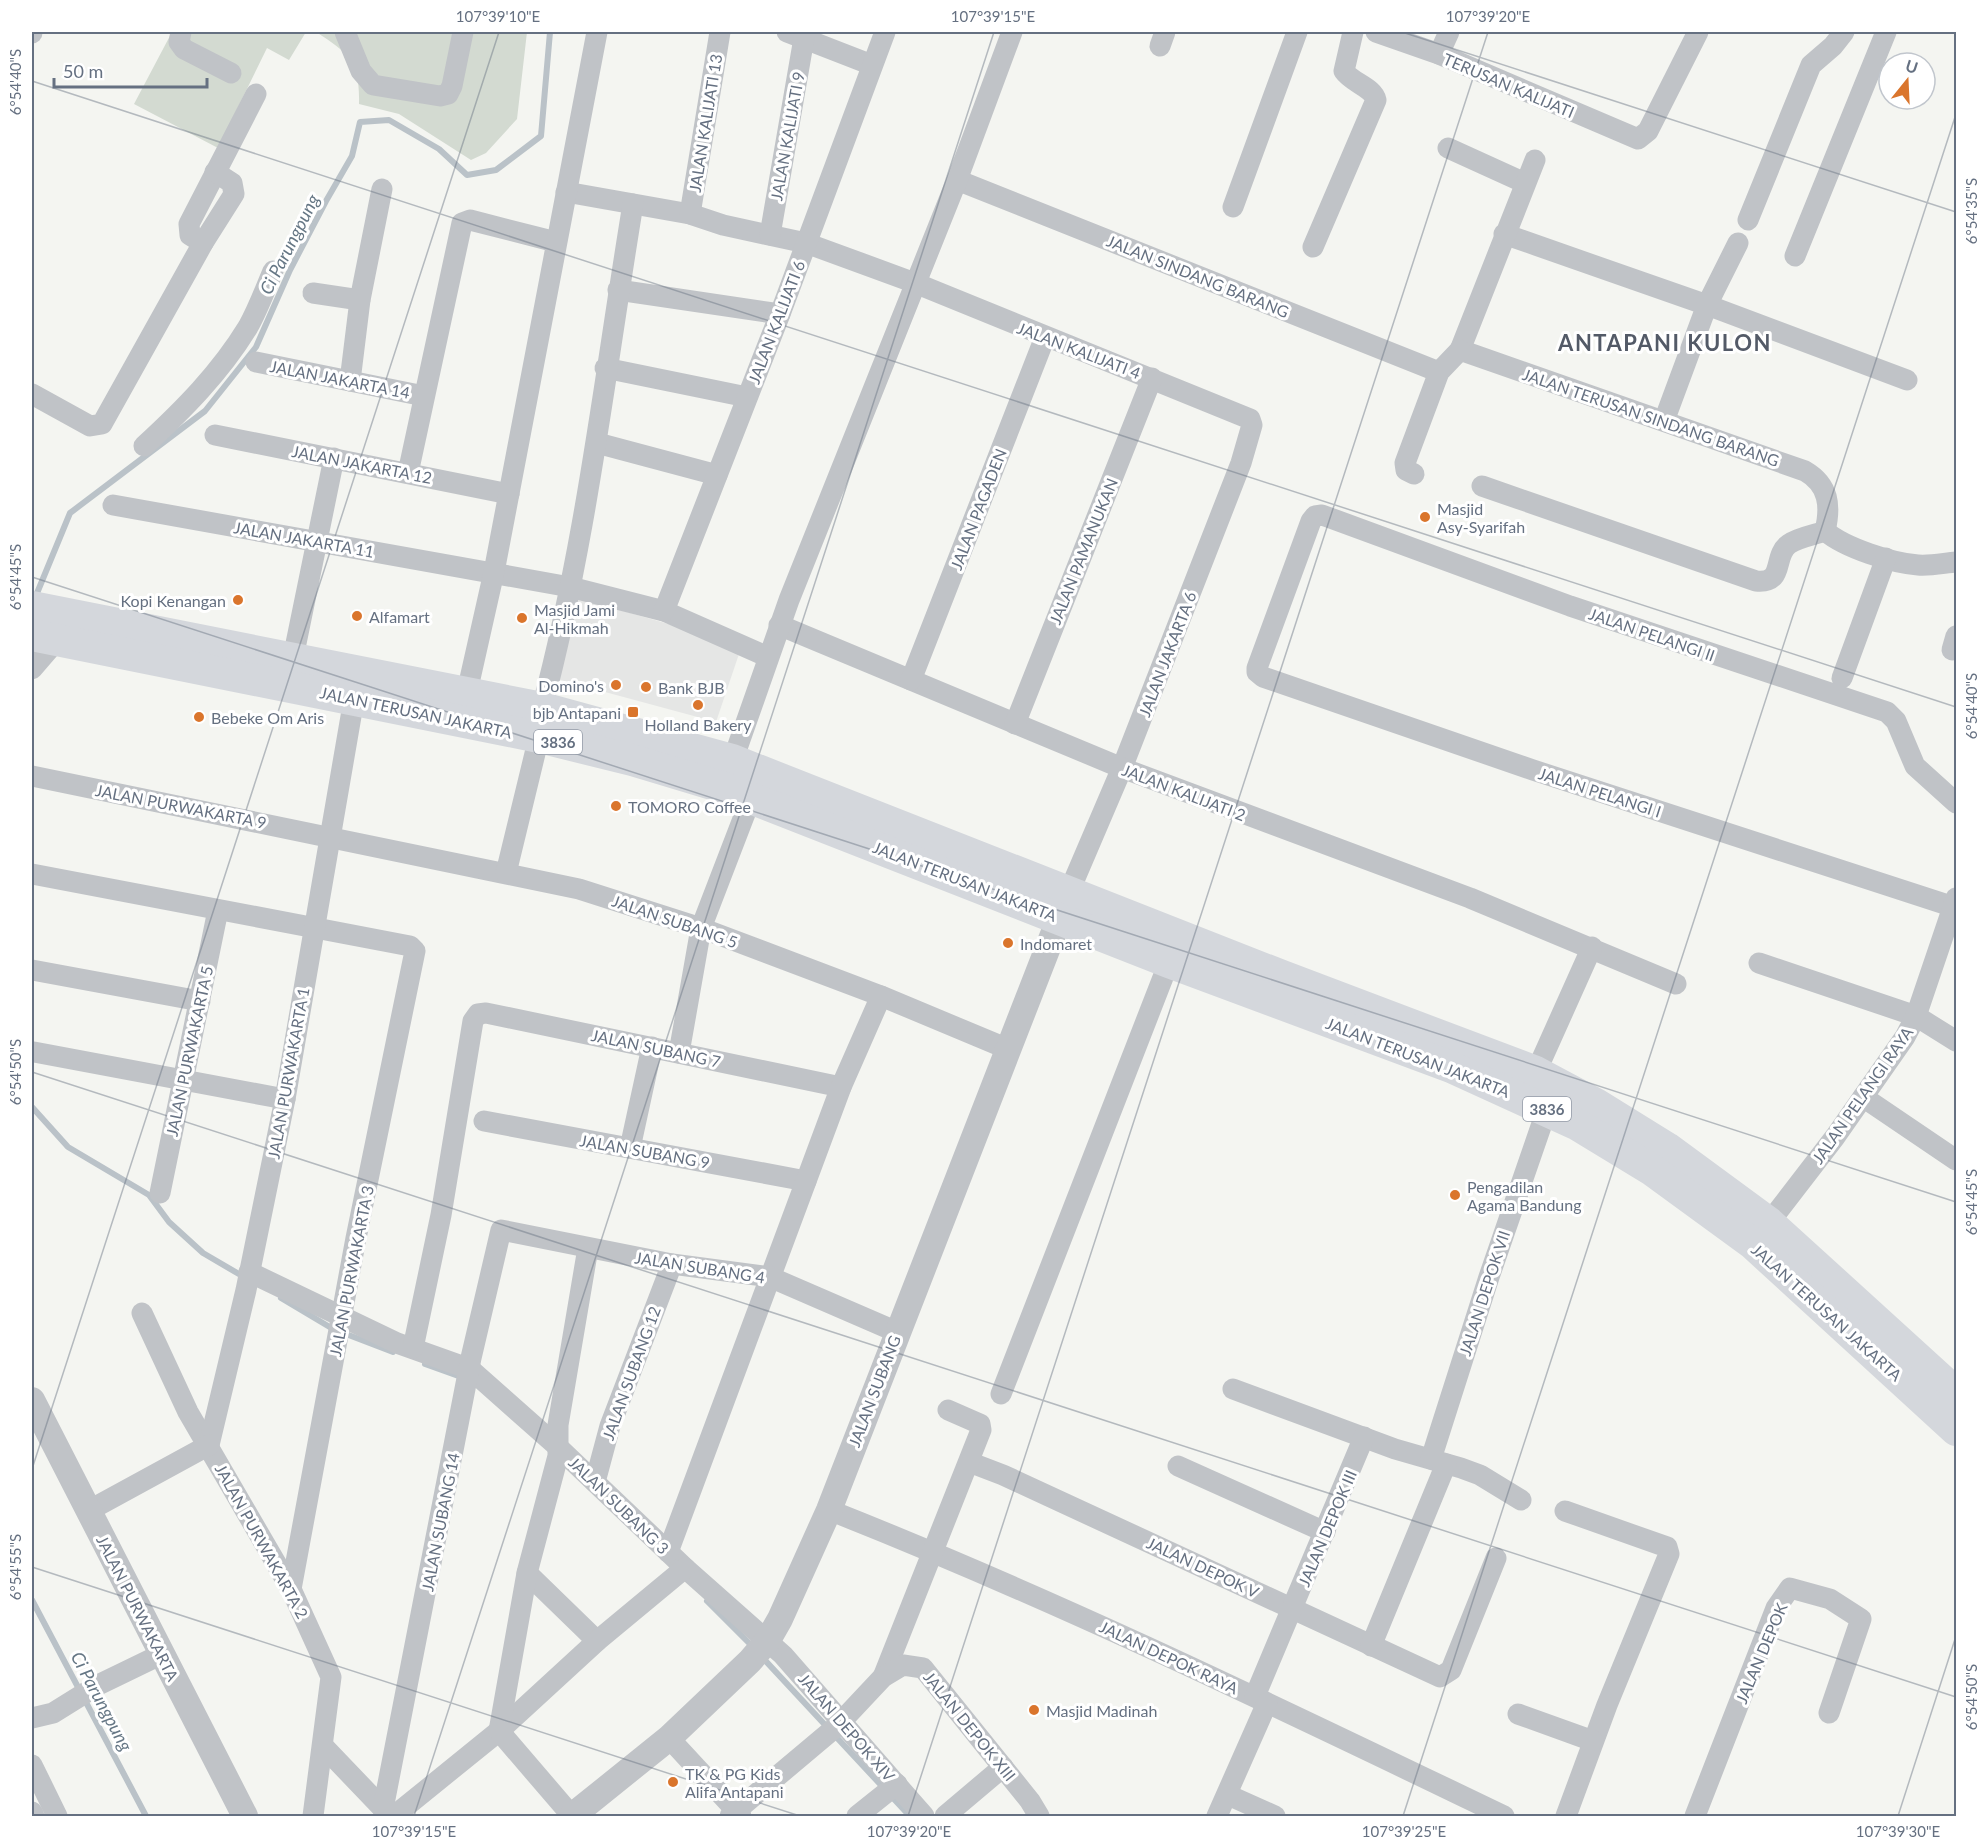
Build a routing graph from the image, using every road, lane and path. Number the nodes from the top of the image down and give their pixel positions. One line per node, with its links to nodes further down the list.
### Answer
1 (181, 32): 18 (street)
2 (345, 32): 3 (street)
3 (463, 32)
4 (597, 32): 25 (street)
5 (720, 32): 28 (street, JALAN KALIJATI 13)
6 (885, 32): 17 (street, JALAN KALIJATI 6)
7 (1012, 32): 22 (street)
8 (1297, 32): 27 (street)
9 (1353, 32): 35 (street)
10 (1376, 32): 16 (street, TERUSAN KALIJATI)
11 (1449, 32): 16 (street)
12 (1698, 32): 16 (street, TERUSAN KALIJATI)
13 (1844, 32): 29 (street)
14 (1886, 32): 36 (street)
15 (796, 34): 17 (street); 31 (street, JALAN KALIJATI 9)
16 (1439, 54)
17 (872, 65): 33 (street, JALAN KALIJATI 6)
18 (231, 73)
19 (256, 94): 52 (street)
20 (1448, 148): 23 (street)
21 (1535, 160): 23 (street)
22 (957, 180): 38 (street); 48 (street, JALAN SINDANG BARANG)
23 (1525, 183): 30 (street)
24 (382, 189): 41 (street)
25 (566, 192): 26 (street, JALAN KALIJATI 4); 32 (street)
26 (633, 204): 28 (street, JALAN KALIJATI 4); 39 (street)
27 (1233, 207)
28 (690, 214): 31 (street, JALAN KALIJATI 4)
29 (1748, 220)
30 (1504, 234): 42 (street); 45 (street)
31 (770, 235): 33 (street, JALAN KALIJATI 4)
32 (556, 242): 53 (street); 65 (street)
33 (806, 243): 38 (street, JALAN KALIJATI 4); 43 (street, JALAN KALIJATI 6)
34 (1738, 243): 42 (street)
35 (1313, 247)
36 (1795, 256)
37 (273, 271): 59 (street)
38 (915, 283): 44 (street, JALAN KALIJATI 4); 74 (street)
39 (618, 290): 43 (street); 47 (street)
40 (313, 293): 41 (street)
41 (360, 300): 51 (street)
42 (1707, 305): 50 (street); 56 (street)
43 (780, 314): 54 (street, JALAN KALIJATI 6)
44 (1045, 337): 49 (street, JALAN KALIJATI 4); 81 (street, JALAN PAGADEN)
45 (1460, 350): 48 (street); 56 (street, JALAN TERUSAN SINDANG BARANG)
46 (256, 362): 51 (street, JALAN JAKARTA 14)
47 (605, 368): 54 (street); 58 (street)
48 (1438, 372): 62 (street)
49 (1152, 378): 55 (street, JALAN KALIJATI 4); 85 (street, JALAN PAMANUKAN)
50 (1907, 380)
51 (350, 381): 53 (street, JALAN JAKARTA 14)
52 (32, 394)
53 (424, 396): 61 (street)
54 (747, 397): 63 (street, JALAN KALIJATI 6)
55 (1244, 415): 86 (street, JALAN JAKARTA 6)
56 (1664, 421): 67 (street, JALAN TERUSAN SINDANG BARANG)
57 (215, 435): 60 (street, JALAN JAKARTA 12)
58 (597, 443): 63 (street); 72 (street)
59 (144, 446)
60 (334, 458): 61 (street, JALAN JAKARTA 12); 68 (street)
61 (408, 472): 65 (street, JALAN JAKARTA 12)
62 (1414, 474)
63 (717, 475): 73 (street, JALAN KALIJATI 6)
64 (1482, 486): 67 (street)
65 (509, 494): 71 (street)
66 (113, 505): 68 (street, JALAN JAKARTA 11)
67 (1825, 531): 69 (street)
68 (317, 541): 71 (street, JALAN JAKARTA 11); 77 (street)
69 (1886, 558): 70 (street); 80 (street)
70 (1956, 562)
71 (494, 572): 72 (street, JALAN JAKARTA 11); 82 (street)
72 (570, 587): 73 (street, JALAN JAKARTA 11); 84 (street)
73 (664, 611): 76 (street, JALAN JAKARTA 11)
74 (779, 625): 76 (street); 81 (street, JALAN KALIJATI 2)
75 (41, 626): 77 (main road, JALAN TERUSAN JAKARTA / 3836); 79 (street); 83 (main road, JALAN TERUSAN JAKARTA / 3836)
76 (768, 657): 88 (street)
77 (293, 658): 82 (main road, JALAN TERUSAN JAKARTA / 3836)
78 (1258, 664): 89 (street, JALAN PELANGI II); 93 (street, JALAN PELANGI I)
79 (32, 669)
80 (1842, 678)
81 (911, 680): 85 (street, JALAN KALIJATI 2)
82 (467, 692): 84 (main road, JALAN TERUSAN JAKARTA / 3836)
83 (354, 699): 84 (main road, JALAN TERUSAN JAKARTA / 3836); 90 (street, JALAN PURWAKARTA 1)
84 (541, 723): 88 (main road, JALAN TERUSAN JAKARTA / 3836); 91 (street)
85 (1015, 724): 86 (street, JALAN KALIJATI 2)
86 (1122, 768): 94 (street, JALAN JAKARTA 6); 98 (street, JALAN KALIJATI 2)
87 (32, 776): 90 (street, JALAN PURWAKARTA 9)
88 (736, 782): 94 (main road, JALAN TERUSAN JAKARTA / 3836); 94 (main road, JALAN TERUSAN JAKARTA / 3836); 97 (street)
89 (1956, 803)
90 (330, 837): 91 (street, JALAN SUBANG 5); 96 (street, JALAN PURWAKARTA 1)
91 (506, 873): 97 (street, JALAN SUBANG 5)
92 (32, 874): 95 (street)
93 (1955, 903): 105 (street, JALAN PELANGI RAYA)
94 (1065, 905): 99 (main road, JALAN TERUSAN JAKARTA / 3836); 108 (street, JALAN SUBANG); 111 (main road, JALAN TERUSAN JAKARTA / 3836)
95 (218, 910): 96 (street); 104 (street, JALAN PURWAKARTA 5)
96 (314, 926): 115 (street, JALAN PURWAKARTA 1); 129 (street, JALAN PURWAKARTA 3)
97 (701, 928): 103 (street, JALAN SUBANG 5); 110 (street)
98 (1593, 947): 102 (street, JALAN KALIJATI 2); 111 (street)
99 (1169, 962): 116 (main road, JALAN TERUSAN JAKARTA / 3836); 135 (street)
100 (1759, 963): 105 (street)
101 (32, 970): 104 (street)
102 (1676, 984)
103 (881, 996): 108 (street, JALAN SUBANG 5); 113 (street)
104 (200, 1001): 112 (street, JALAN PURWAKARTA 5)
105 (1916, 1016): 106 (street); 114 (street, JALAN PELANGI RAYA)
106 (1956, 1041)
107 (651, 1047): 110 (street, JALAN SUBANG 7); 118 (street); 131 (street, JALAN SUBANG 7)
108 (1008, 1049): 130 (street, JALAN SUBANG)
109 (34, 1052): 112 (street)
110 (679, 1053): 113 (street, JALAN SUBANG 7)
111 (1536, 1072): 122 (main road, JALAN TERUSAN JAKARTA / 3836)
112 (181, 1081): 115 (street); 121 (street, JALAN PURWAKARTA 5)
113 (841, 1087): 120 (street)
114 (1863, 1097): 119 (street); 122 (street, JALAN PELANGI RAYA)
115 (285, 1099): 127 (street, JALAN PURWAKARTA 1)
116 (1543, 1118): 122 (main road, JALAN TERUSAN JAKARTA / 3836); 143 (street, JALAN DEPOK VII)
117 (483, 1121): 118 (street, JALAN SUBANG 9)
118 (630, 1148): 120 (street, JALAN SUBANG 9)
119 (1956, 1160)
120 (806, 1181): 126 (street)
121 (160, 1193)
122 (1760, 1233): 134 (main road, JALAN TERUSAN JAKARTA / 3836); 138 (main road, JALAN TERUSAN JAKARTA / 3836)
123 (498, 1235): 124 (street, JALAN SUBANG 4); 132 (street, JALAN SUBANG 14)
124 (588, 1248): 125 (street, JALAN SUBANG 4); 141 (street)
125 (672, 1264): 126 (street, JALAN SUBANG 4); 145 (street, JALAN SUBANG 12)
126 (770, 1277): 130 (street, JALAN SUBANG 4); 152 (street)
127 (248, 1279): 129 (street); 140 (street, JALAN PURWAKARTA 1)
128 (142, 1313): 140 (street, JALAN PURWAKARTA 2)
129 (340, 1327): 131 (street); 156 (street, JALAN PURWAKARTA 3)
130 (897, 1332): 147 (street, JALAN SUBANG)
131 (413, 1348): 132 (street)
132 (469, 1378): 141 (street, JALAN SUBANG 3); 179 (street, JALAN SUBANG 14)
133 (1233, 1389): 139 (street)
134 (1956, 1393)
135 (1001, 1394)
136 (32, 1400): 148 (street, JALAN PURWAKARTA)
137 (948, 1410): 142 (street)
138 (1956, 1430)
139 (1364, 1437): 143 (street); 150 (street, JALAN DEPOK III)
140 (209, 1445): 148 (street); 156 (street, JALAN PURWAKARTA 2)
141 (557, 1457): 145 (street, JALAN SUBANG 3); 155 (street)
142 (969, 1462): 151 (street); 157 (street, JALAN DEPOK V)
143 (1438, 1462): 146 (street); 159 (street, JALAN DEPOK VII)
144 (1178, 1466): 150 (street)
145 (594, 1482): 152 (street, JALAN SUBANG 3)
146 (1521, 1500)
147 (829, 1510): 151 (street, JALAN DEPOK RAYA); 160 (street, JALAN SUBANG)
148 (88, 1511): 161 (street, JALAN PURWAKARTA)
149 (1565, 1511): 172 (street)
150 (1325, 1532): 157 (street, JALAN DEPOK III)
151 (934, 1551): 162 (street); 163 (street, JALAN DEPOK RAYA)
152 (668, 1552): 154 (street, JALAN SUBANG 3)
153 (1496, 1558): 159 (street, JALAN DEPOK V)
154 (681, 1571): 158 (street); 160 (street, JALAN SUBANG 3)
155 (527, 1573): 158 (street); 170 (street)
156 (291, 1589): 173 (street, JALAN PURWAKARTA 2)
157 (1293, 1609): 159 (street, JALAN DEPOK V); 163 (street, JALAN DEPOK III)
158 (597, 1641): 170 (street)
159 (1371, 1646)
160 (760, 1650): 168 (street, JALAN DEPOK XIV); 171 (street, JALAN SUBANG)
161 (162, 1654): 164 (street); 183 (street, JALAN PURWAKARTA)
162 (883, 1677): 168 (street, JALAN DEPOK XIII); 175 (street, JALAN DEPOK XIII)
163 (1261, 1699): 177 (street, JALAN DEPOK III); 192 (street, JALAN DEPOK RAYA)
164 (53, 1713): 167 (street); 169 (street)
165 (1829, 1713): 194 (street, JALAN DEPOK)
166 (1518, 1714): 172 (street)
167 (32, 1718)
168 (835, 1727): 176 (street, JALAN DEPOK XIV); 180 (street, JALAN DEPOK XIII)
169 (32, 1729)
170 (499, 1731): 179 (street); 185 (street)
171 (669, 1738): 180 (street); 185 (street, JALAN SUBANG)
172 (1593, 1741): 193 (street)
173 (324, 1748): 179 (street); 184 (street, JALAN PURWAKARTA 2)
174 (32, 1765): 182 (street)
175 (1003, 1767): 188 (street); 189 (street, JALAN DEPOK XIII)
176 (887, 1791): 186 (street); 187 (street, JALAN DEPOK XIV)
177 (1228, 1795): 190 (street, JALAN DEPOK III); 191 (street)
178 (32, 1812): 181 (street)
179 (389, 1814)
180 (736, 1815)
181 (34, 1816)
182 (57, 1816)
183 (245, 1816)
184 (314, 1816)
185 (572, 1816)
186 (857, 1816)
187 (924, 1816)
188 (945, 1816)
189 (1039, 1816)
190 (1217, 1816)
191 (1275, 1816)
192 (1504, 1816)
193 (1566, 1816)
194 (1695, 1816)

